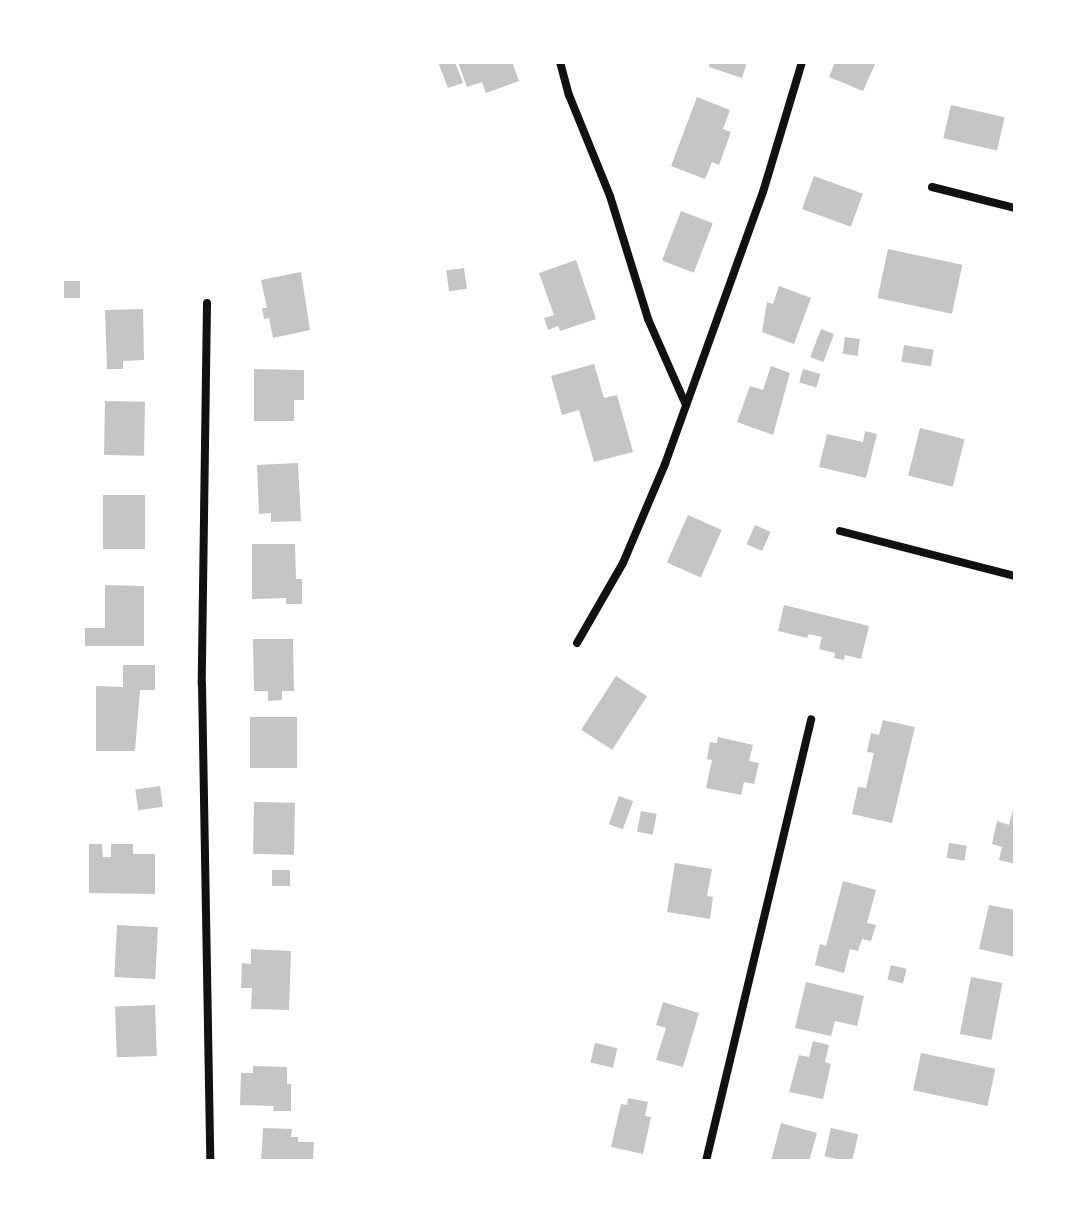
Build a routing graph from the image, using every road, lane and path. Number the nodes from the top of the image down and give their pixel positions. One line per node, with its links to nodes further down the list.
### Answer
1 (560, 62): 6 (street)
2 (802, 62): 6 (street)
3 (932, 187): 4 (street)
4 (1015, 208)
5 (207, 303): 11 (street)
6 (686, 405): 9 (street)
7 (840, 531): 8 (street)
8 (1015, 576)
9 (577, 643)
10 (811, 719): 12 (street)
11 (210, 1161)
12 (706, 1161)

